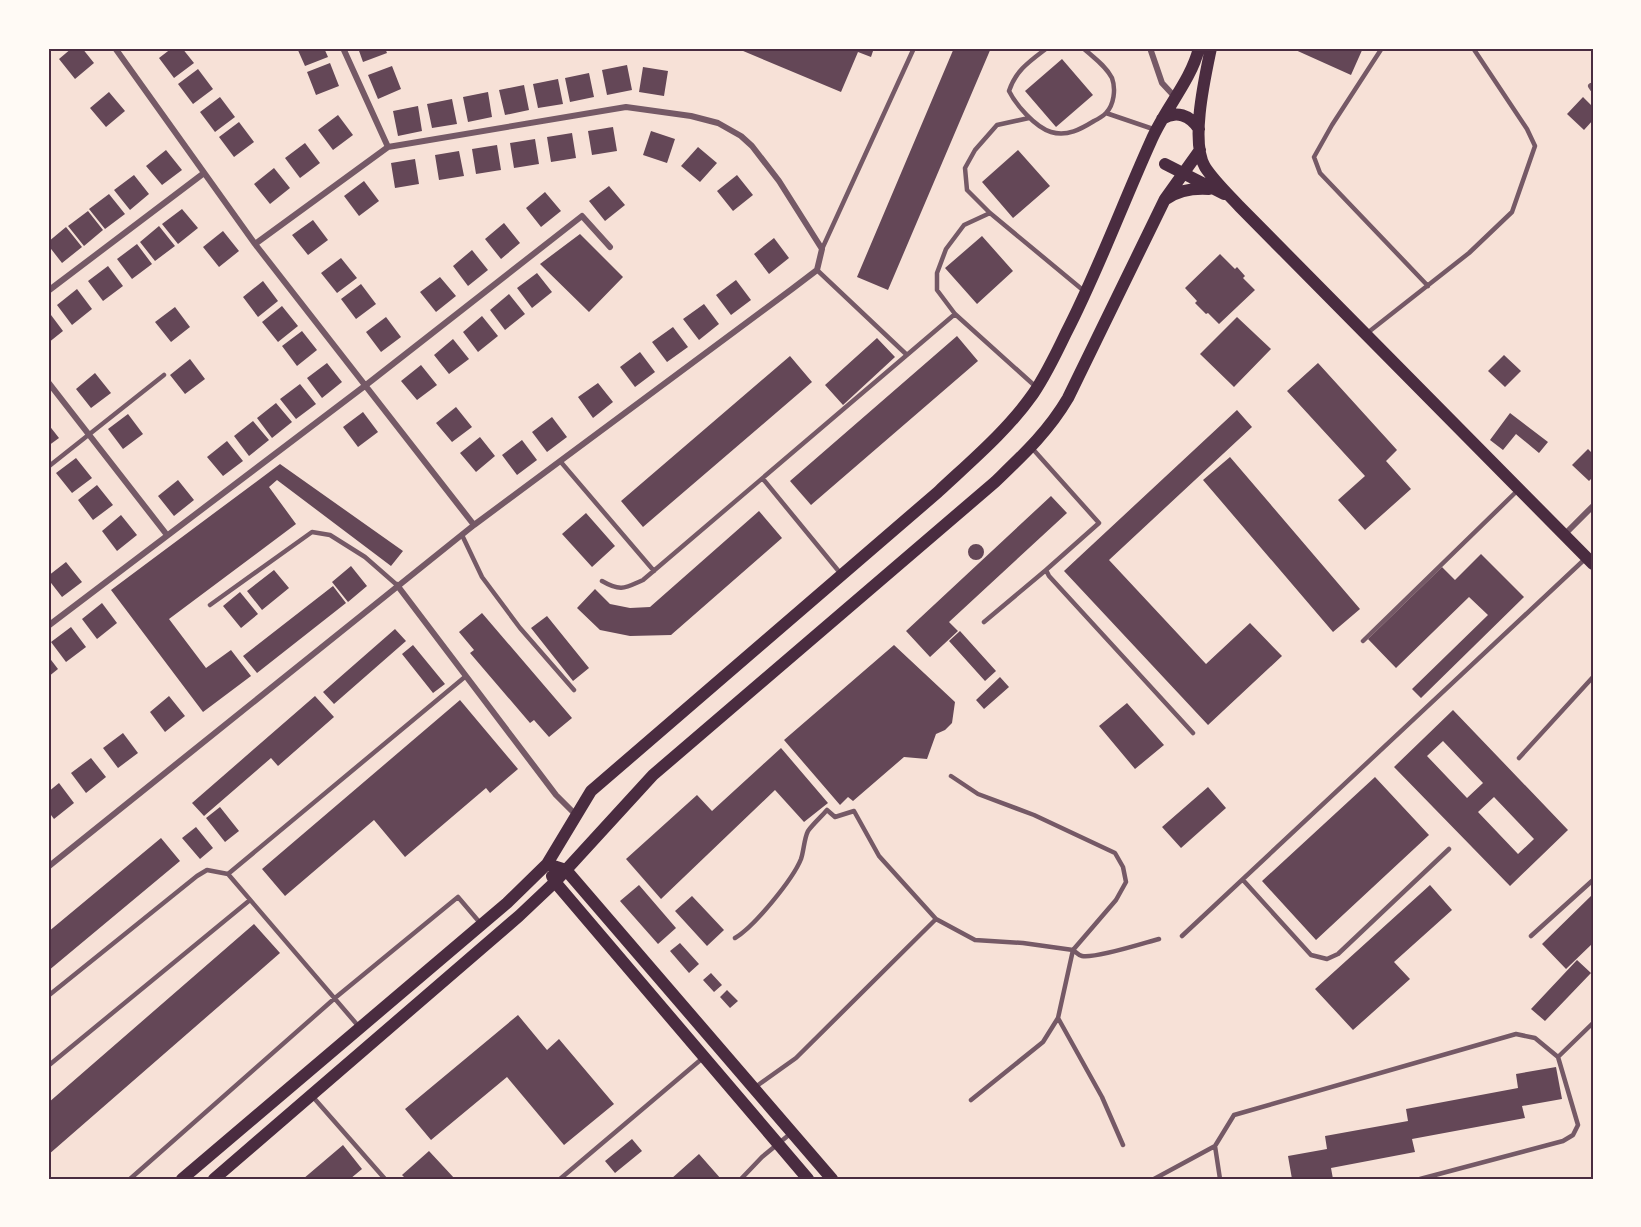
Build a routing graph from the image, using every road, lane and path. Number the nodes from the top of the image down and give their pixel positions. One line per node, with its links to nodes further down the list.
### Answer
1 (115, 48): 19 (street)
2 (344, 48): 16 (street)
3 (914, 48): 27 (lane)
4 (1047, 48): 13 (lane)
5 (1083, 48): 12 (lane)
6 (1150, 48): 11 (street)
7 (1199, 48): 11 (main road)
8 (1211, 48): 14 (main road)
9 (1382, 48): 29 (lane)
10 (1473, 48): 29 (lane)
11 (1175, 97): 15 (main road)
12 (1106, 113): 13 (lane); 15 (lane)
13 (1029, 118): 24 (lane)
14 (1199, 129): 15 (main road); 17 (main road)
15 (1156, 130): 18 (main road); 31 (main road)
16 (388, 147): 25 (street); 27 (street)
17 (1197, 154): 18 (main road); 20 (main road); 23 (main road)
18 (1165, 164): 20 (main road)
19 (204, 173): 25 (street); 30 (street)
20 (1184, 173): 21 (main road); 22 (main road)
21 (1216, 190): 22 (main road); 23 (main road)
22 (1165, 199): 40 (main road)
23 (1239, 206): 33 (main road)
24 (990, 213): 31 (lane); 32 (lane)
25 (255, 244): 37 (street)
26 (610, 247): 37 (street)
27 (822, 249): 28 (street)
28 (817, 270): 34 (lane); 41 (street)
29 (1428, 286): 33 (lane)
30 (48, 291)
31 (1086, 292): 38 (main road)
32 (955, 314): 34 (lane); 38 (lane)
33 (1366, 334): 44 (main road)
34 (907, 355): 43 (lane)
35 (164, 375): 39 (lane)
36 (48, 382): 39 (street)
37 (366, 386): 46 (street); 47 (street)
38 (1037, 387): 53 (main road)
39 (88, 435): 42 (lane); 47 (street)
40 (1031, 447): 51 (lane); 70 (main road)
41 (560, 461): 46 (street); 52 (lane)
42 (48, 467)
43 (763, 479): 52 (lane); 53 (lane)
44 (1519, 489): 49 (main road); 59 (lane)
45 (1593, 506): 49 (street)
46 (474, 525): 48 (street)
47 (167, 535): 58 (street)
48 (462, 535): 55 (street); 62 (lane)
49 (1564, 535): 50 (main road)
50 (1590, 561): 72 (lane)
51 (1046, 570): 57 (lane); 63 (lane)
52 (654, 571): 54 (lane)
53 (841, 574): 66 (main road)
54 (602, 581)
55 (397, 585): 56 (lane); 60 (street); 69 (street)
56 (210, 605)
57 (984, 622)
58 (48, 626)
59 (1363, 641)
60 (466, 676): 66 (street); 71 (lane)
61 (1593, 676): 64 (lane)
62 (574, 690)
63 (1193, 733)
64 (1519, 758)
65 (951, 776): 82 (lane)
66 (576, 816): 68 (main road)
67 (1449, 849): 72 (lane)
68 (547, 864): 70 (main road); 74 (main road); 77 (main road)
69 (48, 867)
70 (566, 870): 74 (main road); 91 (main road)
71 (228, 874): 75 (lane); 83 (lane)
72 (1243, 880): 78 (lane)
73 (1593, 880): 79 (lane)
74 (555, 882): 88 (main road); 92 (main road)
75 (250, 900): 84 (lane); 90 (lane)
76 (936, 919): 80 (lane); 82 (lane); 91 (lane)
77 (482, 925): 84 (lane); 87 (main road)
78 (1182, 936)
79 (1531, 936)
80 (735, 938)
81 (1159, 939): 82 (lane)
82 (1073, 950): 85 (lane)
83 (48, 996)
84 (335, 998): 87 (lane); 98 (lane)
85 (1058, 1018): 93 (lane); 96 (lane)
86 (1593, 1023): 89 (lane)
87 (360, 1028): 99 (main road)
88 (704, 1057): 95 (main road); 102 (lane)
89 (1558, 1057): 97 (lane); 108 (lane)
90 (48, 1066)
91 (754, 1088): 94 (main road)
92 (311, 1095): 100 (main road); 101 (lane)
93 (971, 1100)
94 (792, 1133): 95 (lane); 105 (main road)
95 (778, 1144): 103 (lane); 104 (main road)
96 (1123, 1145)
97 (1215, 1146): 106 (lane); 107 (lane)
98 (130, 1179)
99 (182, 1179)
100 (214, 1179)
101 (385, 1179)
102 (560, 1179)
103 (741, 1179)
104 (808, 1179)
105 (832, 1179)
106 (1154, 1179)
107 (1220, 1179)
108 (1420, 1179)

